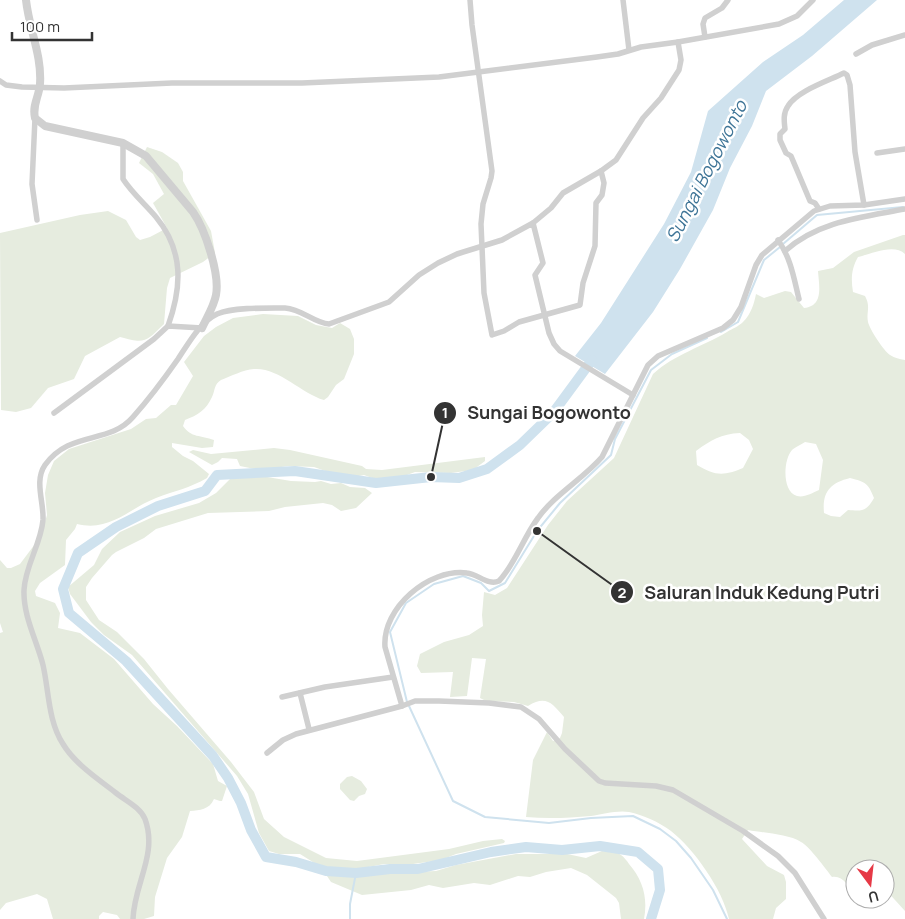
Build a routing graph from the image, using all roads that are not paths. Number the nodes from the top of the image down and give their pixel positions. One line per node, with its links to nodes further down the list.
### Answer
1 (26, 0): 13 (street)
2 (470, 0): 11 (street)
3 (623, 0): 9 (street)
4 (728, 0): 7 (street)
5 (813, 0): 7 (street)
6 (905, 34): 10 (street)
7 (705, 38): 8 (street)
8 (678, 42): 9 (street); 18 (street)
9 (629, 50): 11 (street)
10 (856, 54)
11 (479, 72): 13 (street); 26 (street)
12 (0, 81): 13 (street)
13 (40, 87): 14 (street)
14 (36, 121): 15 (street); 23 (street)
15 (123, 144): 30 (street); 31 (street)
16 (905, 149): 17 (street)
17 (877, 153)
18 (602, 171): 24 (street); 29 (street)
19 (905, 199): 20 (street)
20 (864, 205): 21 (street); 21 (street)
21 (819, 209): 25 (street)
22 (905, 209): 27 (street)
23 (37, 220)
24 (533, 224): 26 (street); 29 (street)
25 (779, 241): 27 (street); 32 (street)
26 (482, 247): 29 (street); 31 (street)
27 (785, 250): 28 (street)
28 (799, 299)
29 (544, 314): 32 (street)
30 (168, 326): 31 (street); 33 (street)
31 (199, 327): 40 (street)
32 (633, 395): 34 (street)
33 (54, 413)
34 (393, 677): 35 (street); 37 (street)
35 (300, 693): 36 (street); 38 (street)
36 (282, 697)
37 (403, 705): 38 (street); 41 (street)
38 (309, 729): 39 (street)
39 (267, 753)
40 (133, 919)
41 (824, 919)

